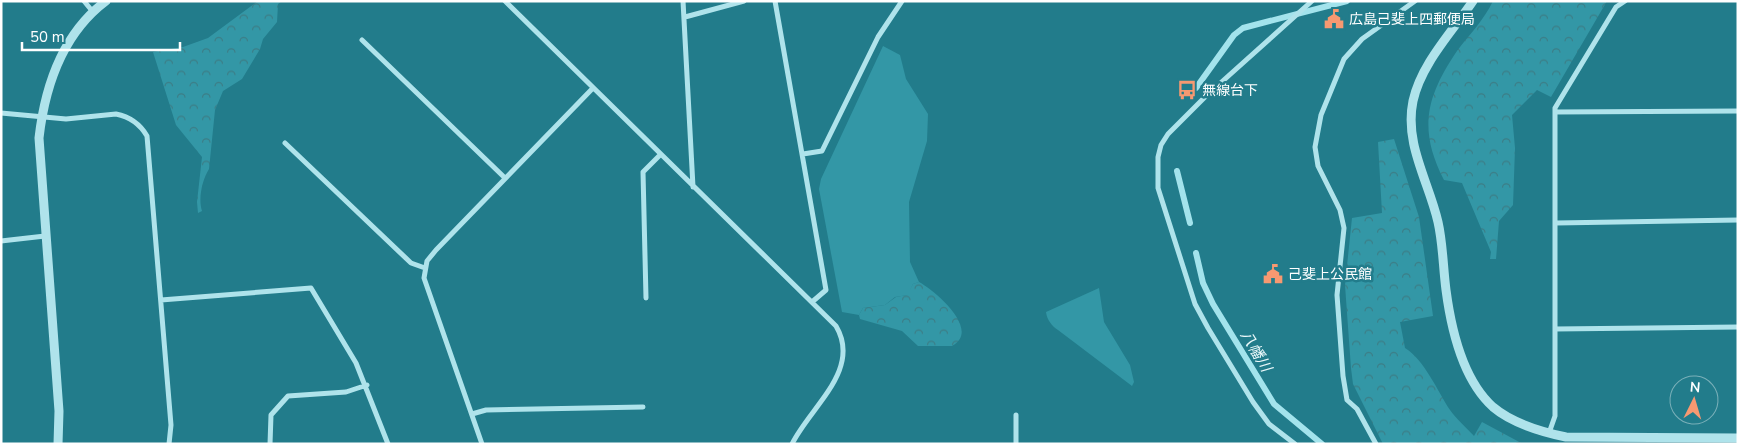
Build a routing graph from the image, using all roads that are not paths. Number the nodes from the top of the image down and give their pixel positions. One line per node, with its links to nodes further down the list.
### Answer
1 (84, 1): 12 (street)
2 (106, 1): 12 (street)
3 (505, 1): 15 (street)
4 (683, 1): 13 (street)
5 (744, 1): 13 (street)
6 (775, 1): 21 (street)
7 (902, 1): 21 (street)
8 (1312, 1): 49 (street)
9 (1415, 1): 50 (street)
10 (1473, 1): 39 (street)
11 (1625, 1): 17 (street)
12 (93, 12): 19 (street)
13 (685, 16): 24 (street)
14 (362, 40): 23 (street)
15 (593, 88): 22 (street); 23 (street)
16 (1738, 111): 17 (street)
17 (1555, 112): 26 (street)
18 (1, 113): 19 (street)
19 (41, 117): 27 (street); 31 (street)
20 (285, 143): 29 (street)
21 (803, 154): 32 (street)
22 (660, 155): 24 (street); 30 (street)
23 (505, 178): 29 (street)
24 (692, 187): 32 (street)
25 (1738, 220): 26 (street)
26 (1556, 222): 34 (street)
27 (46, 236): 28 (street); 42 (street)
28 (1, 241)
29 (425, 268): 37 (street)
30 (646, 298)
31 (161, 300): 35 (street); 43 (street)
32 (812, 302): 47 (street)
33 (1738, 327): 34 (street)
34 (1556, 329): 39 (street)
35 (367, 385): 44 (street); 45 (street)
36 (642, 407): 37 (street)
37 (472, 414): 46 (street)
38 (1016, 415): 48 (street)
39 (1549, 434): 41 (street)
40 (1738, 438): 41 (street)
41 (1580, 441)
42 (58, 444)
43 (169, 444)
44 (270, 444)
45 (388, 444)
46 (482, 444)
47 (792, 444)
48 (1016, 444)
49 (1295, 444)
50 (1376, 444)

